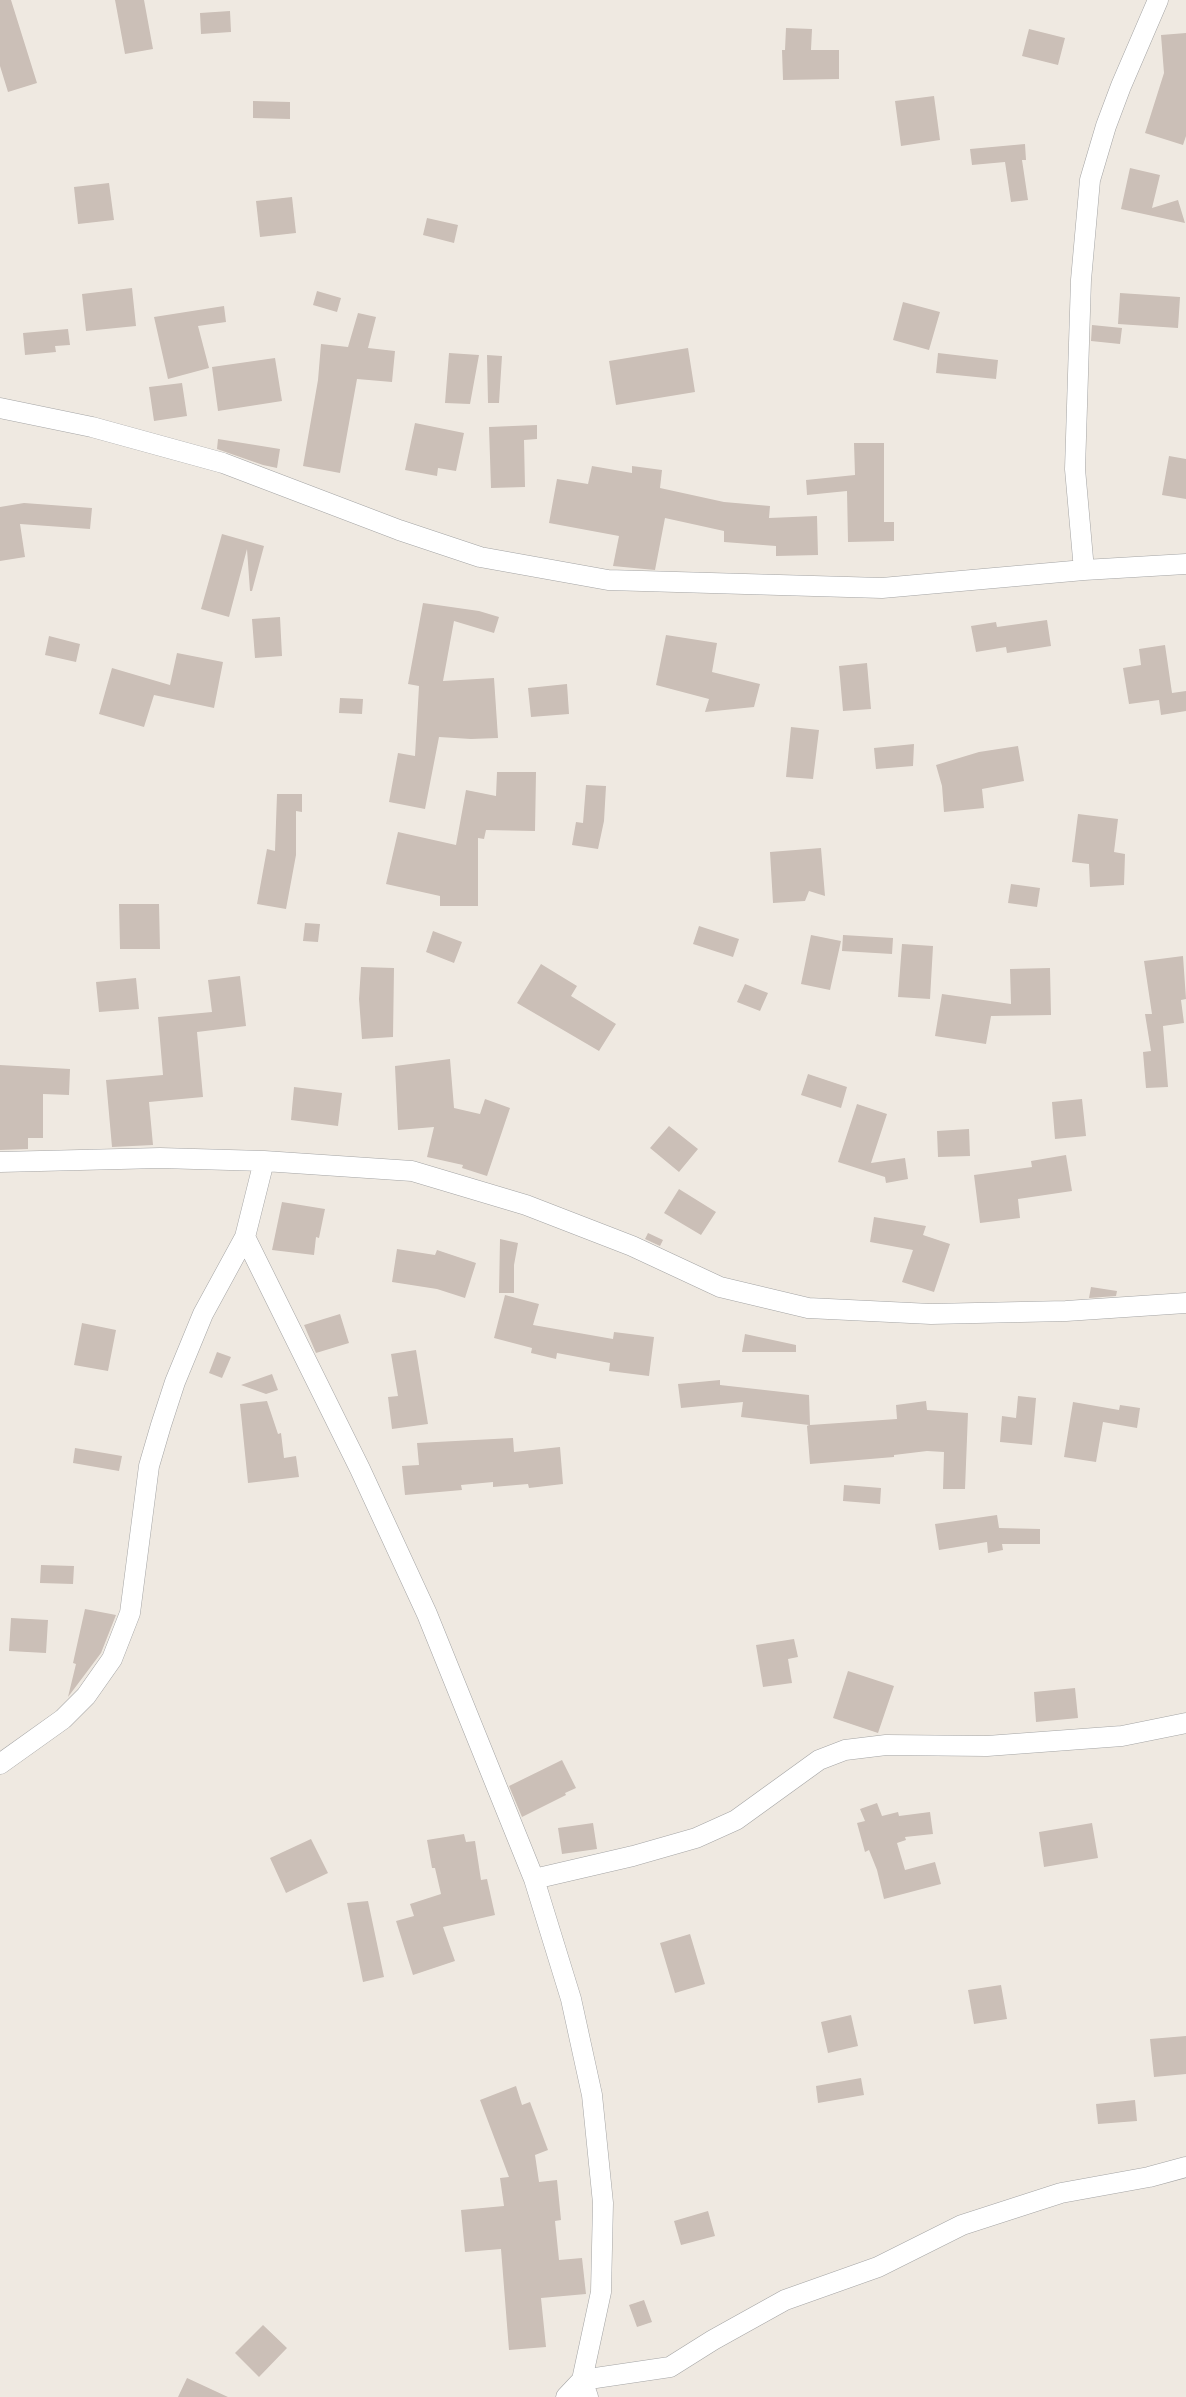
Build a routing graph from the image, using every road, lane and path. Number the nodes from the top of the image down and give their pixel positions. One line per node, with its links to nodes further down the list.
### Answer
1 (1158, 0): 4 (street)
2 (0, 408): 4 (street)
3 (1186, 564): 4 (street)
4 (1084, 570)
5 (264, 1161): 6 (street); 7 (street); 8 (street)
6 (0, 1162)
7 (245, 1237): 10 (street); 11 (street)
8 (1186, 1303)
9 (1186, 1723): 11 (street)
10 (0, 1764)
11 (534, 1879): 13 (street)
12 (1186, 2167): 13 (street)
13 (585, 2389): 14 (street)
14 (566, 2397)

